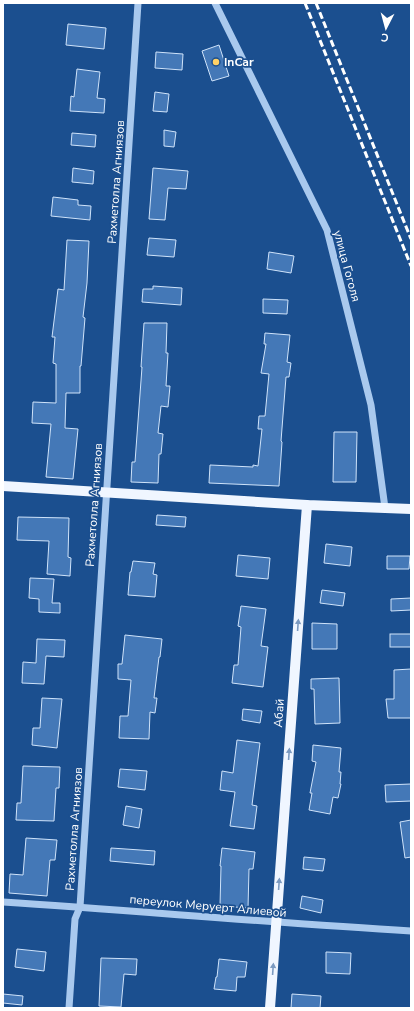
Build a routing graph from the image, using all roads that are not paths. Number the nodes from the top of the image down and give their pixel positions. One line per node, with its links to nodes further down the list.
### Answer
1 (138, 3): 4 (street, Рахметолла Агниязов)
2 (215, 3): 6 (street, улица Гоголя)
3 (3, 486): 4 (main road)
4 (106, 492): 5 (main road); 9 (street, Рахметолла Агниязов)
5 (307, 505): 6 (main road); 10 (main road, Абай, one-way to 5)
6 (385, 508): 7 (main road)
7 (411, 509)
8 (3, 902): 9 (street, переулок Меруерт Алиевой)
9 (80, 907): 10 (street, переулок Меруерт Алиевой); 12 (street, Рахметолла Агниязов)
10 (276, 923): 11 (street, переулок Меруерт Алиевой); 13 (main road, Абай, one-way to 10)
11 (411, 931)
12 (70, 1008)
13 (270, 1008)

